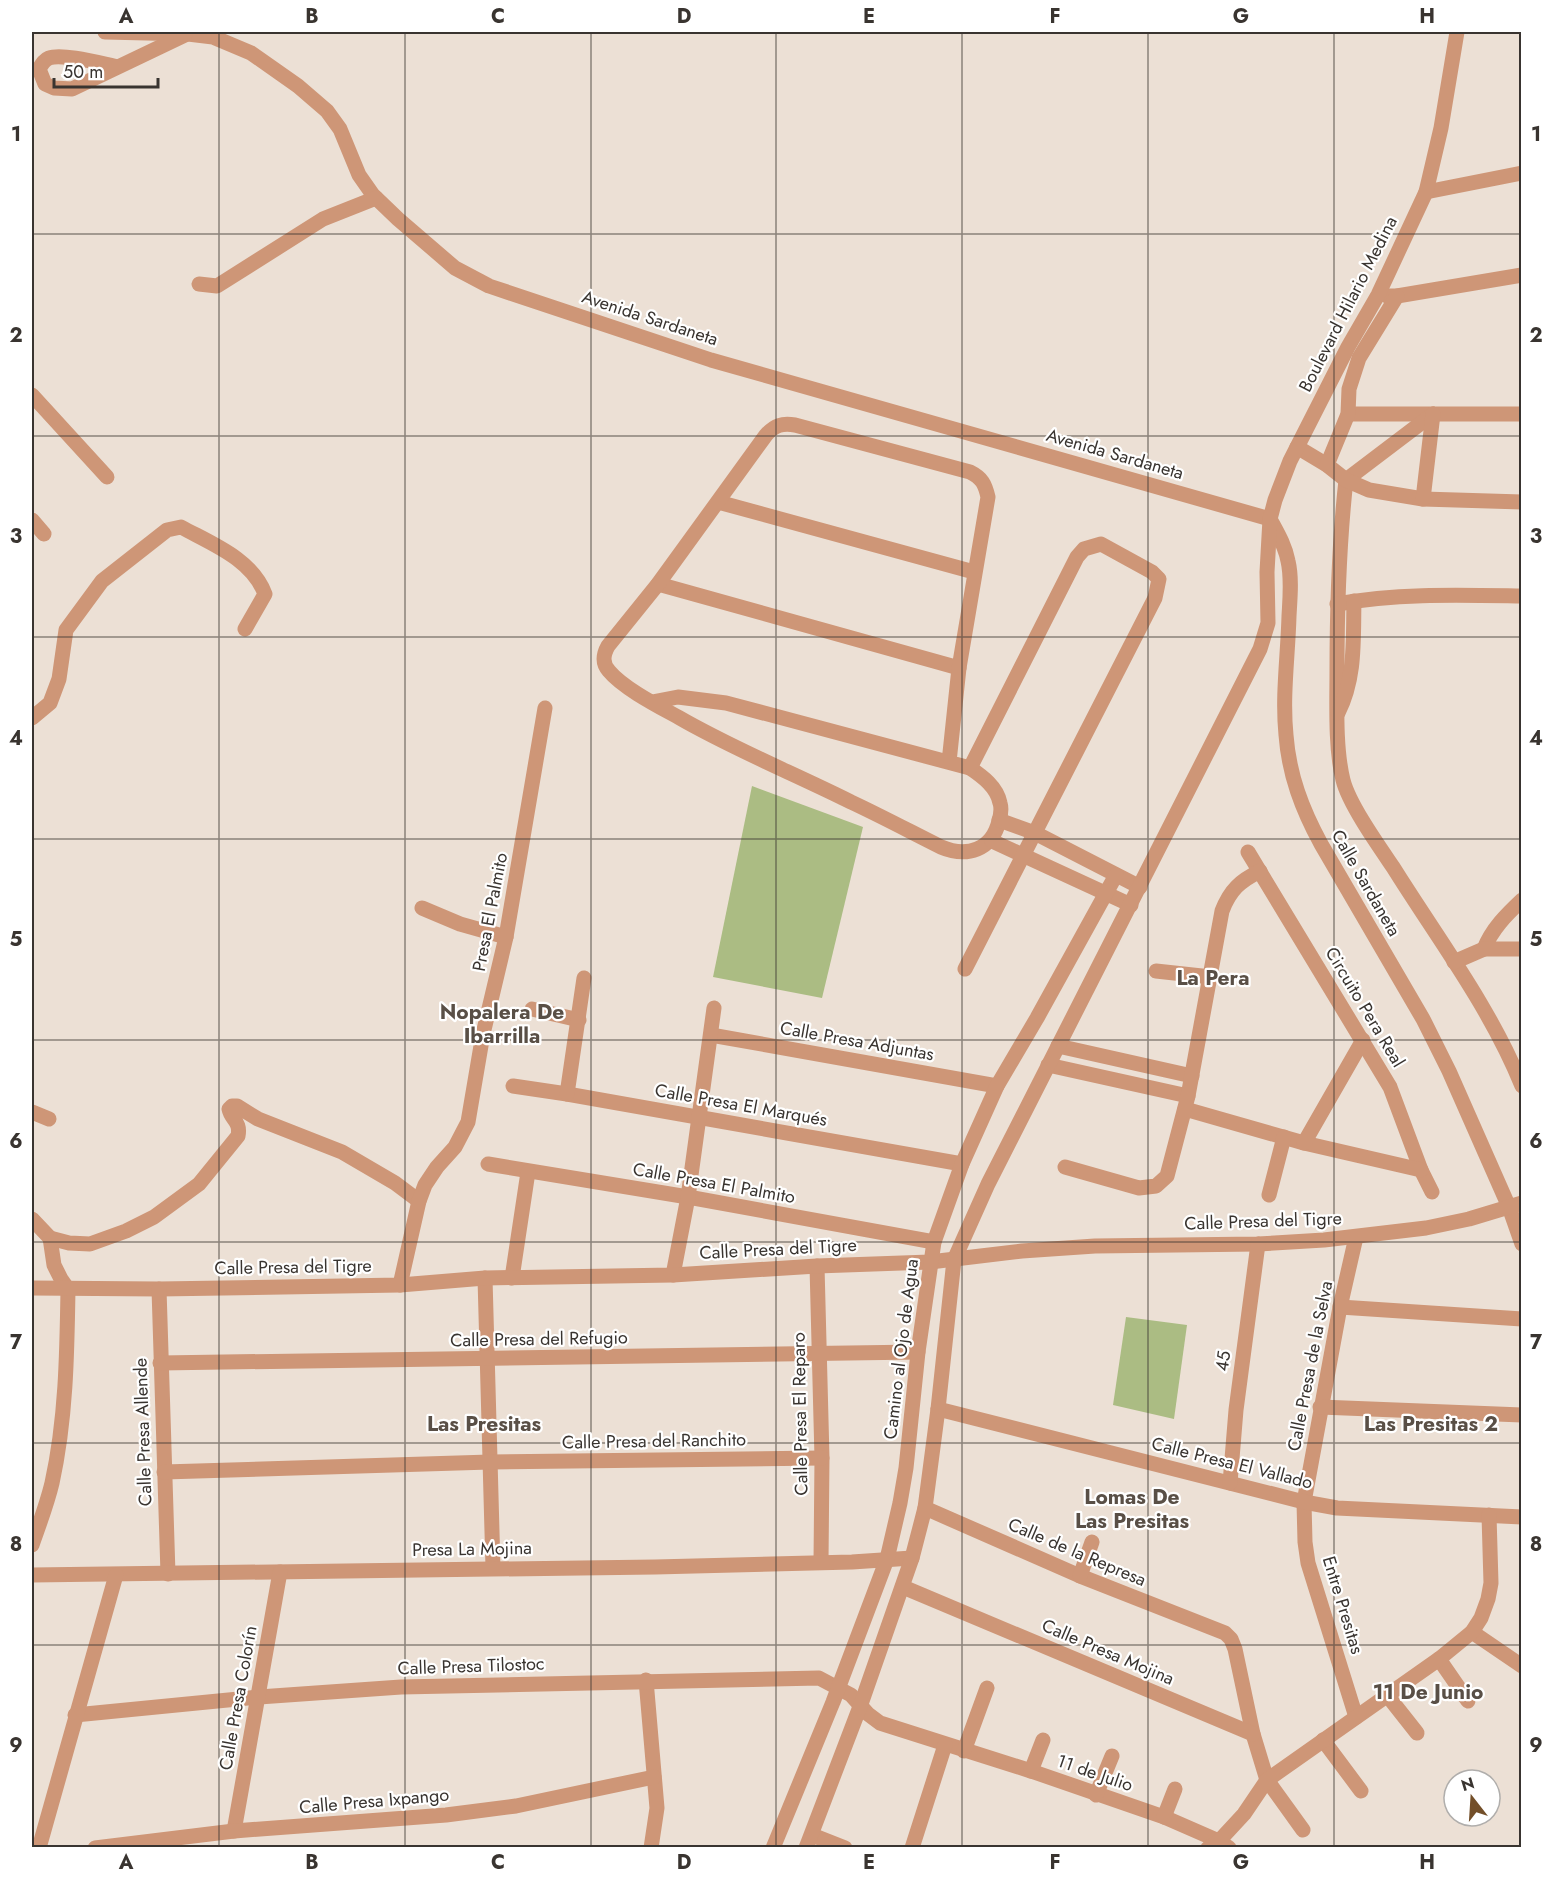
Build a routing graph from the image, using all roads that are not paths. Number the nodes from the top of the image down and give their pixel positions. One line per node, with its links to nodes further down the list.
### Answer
1 (105, 32): 3 (street, Avenida Sardaneta)
2 (1458, 32): 6 (street, Boulevard Hilario Medina)
3 (188, 33): 4 (street); 7 (street, Avenida Sardaneta)
4 (118, 67)
5 (1521, 173): 6 (street)
6 (1426, 192): 10 (street, Boulevard Hilario Medina)
7 (376, 198): 9 (street); 23 (street, Avenida Sardaneta)
8 (1521, 275): 11 (street)
9 (199, 284)
10 (1378, 295): 11 (street); 16 (street, Boulevard Hilario Medina)
11 (1397, 296): 13 (street)
12 (32, 395): 18 (street)
13 (1348, 414): 14 (street); 17 (street)
14 (1432, 414): 15 (street); 19 (street); 20 (street)
15 (1521, 414)
16 (1297, 447): 17 (street); 23 (street, Boulevard Hilario Medina)
17 (1327, 465): 19 (street)
18 (107, 477)
19 (1346, 480): 20 (street); 30 (street)
20 (1423, 498): 22 (street)
21 (718, 502): 26 (street); 26 (street); 27 (street)
22 (1521, 502)
23 (1270, 519): 46 (street, Boulevard Hilario Medina); 86 (street, Calle Sardaneta)
24 (32, 520): 25 (street)
25 (44, 534)
26 (974, 573): 32 (street)
27 (658, 584): 32 (street); 33 (street)
28 (1521, 596): 29 (street)
29 (1354, 601): 30 (street); 35 (street)
30 (1337, 604): 35 (street)
31 (245, 629): 36 (street)
32 (959, 668): 37 (street)
33 (652, 702): 37 (street); 41 (street)
34 (545, 708): 51 (street, Presa El Palmito)
35 (1336, 716): 54 (street)
36 (32, 718)
37 (949, 762): 38 (street)
38 (970, 768): 39 (street); 40 (street)
39 (999, 820): 40 (street); 41 (street)
40 (1035, 833): 43 (street); 45 (street)
41 (992, 841): 43 (street)
42 (1248, 852): 44 (street, Circuito Pera Real)
43 (1024, 855): 47 (street); 55 (street)
44 (1260, 871): 57 (street); 63 (street, Circuito Pera Real)
45 (1116, 875): 46 (street); 47 (street, Camino al Ojo de Agua)
46 (1140, 887): 49 (street, Boulevard Hilario Medina)
47 (1106, 893): 49 (street); 68 (street, Camino al Ojo de Agua)
48 (1521, 900): 52 (street)
49 (1131, 905): 64 (street, Boulevard Hilario Medina)
50 (422, 908): 51 (street)
51 (506, 937): 85 (street, Presa El Palmito)
52 (1484, 949): 53 (street); 54 (street)
53 (1521, 949)
54 (1454, 962): 69 (street)
55 (965, 969)
56 (1156, 971): 57 (street)
57 (1211, 977): 66 (street)
58 (584, 978): 61 (street)
59 (714, 1008): 62 (street)
60 (532, 1009): 61 (street)
61 (579, 1020): 70 (street)
62 (711, 1035): 68 (street, Calle Presa Adjuntas); 73 (street)
63 (1363, 1040): 76 (street); 80 (street, Circuito Pera Real)
64 (1058, 1046): 65 (street, Boulevard Hilario Medina); 66 (street)
65 (1048, 1065): 71 (street); 93 (street, Boulevard Hilario Medina)
66 (1192, 1076): 71 (street)
67 (513, 1086): 70 (street, Calle Presa El Marqués)
68 (997, 1086): 78 (street, Camino al Ojo de Agua)
69 (1521, 1086)
70 (567, 1094): 73 (street, Calle Presa El Marqués)
71 (1186, 1102): 75 (street); 79 (street)
72 (32, 1112): 74 (street)
73 (699, 1117): 78 (street, Calle Presa El Marqués); 84 (street)
74 (49, 1119)
75 (1284, 1137): 76 (street); 83 (street)
76 (1304, 1143): 80 (street)
77 (488, 1164): 81 (street, Calle Presa El Palmito)
78 (963, 1164): 90 (street, Camino al Ojo de Agua)
79 (1065, 1167)
80 (1421, 1170): 82 (street, Circuito Pera Real)
81 (528, 1172): 84 (street, Calle Presa El Palmito); 98 (street)
82 (1432, 1192)
83 (1269, 1195)
84 (688, 1197): 90 (street, Calle Presa El Palmito); 96 (street)
85 (419, 1201): 89 (street); 99 (street, Presa El Palmito)
86 (1515, 1205): 88 (street, Calle Presa del Tigre); 92 (street, Calle Sardaneta)
87 (32, 1219): 89 (street)
88 (1356, 1237): 91 (street, Calle Presa del Tigre); 103 (street, Calle Presa de la Selva)
89 (50, 1238): 101 (street)
90 (934, 1242): 94 (street, Camino al Ojo de Agua)
91 (1258, 1244): 93 (street, Calle Presa del Tigre); 115 (street, 45)
92 (1521, 1244)
93 (954, 1260): 94 (street, Calle Presa del Tigre); 110 (street)
94 (930, 1262): 95 (street, Calle Presa del Tigre); 105 (street, Camino al Ojo de Agua)
95 (817, 1266): 96 (street, Calle Presa del Tigre); 106 (street, Calle Presa El Reparo)
96 (673, 1275): 98 (street, Calle Presa del Tigre)
97 (485, 1278): 98 (street, Calle Presa del Tigre); 99 (street, Calle Presa del Tigre); 107 (street)
98 (512, 1278)
99 (400, 1285): 102 (street, Calle Presa del Tigre)
100 (32, 1288): 101 (street, Calle Presa del Tigre)
101 (68, 1289): 102 (street, Calle Presa del Tigre); 121 (street)
102 (159, 1289): 108 (street, Calle Presa Allende)
103 (1340, 1306): 104 (street); 109 (street, Calle Presa de la Selva)
104 (1521, 1319)
105 (918, 1352): 106 (street, Calle Presa del Refugio); 123 (street, Camino al Ojo de Agua)
106 (818, 1353): 107 (street, Calle Presa del Refugio); 112 (street, Calle Presa El Reparo)
107 (488, 1360): 108 (street, Calle Presa del Refugio); 113 (street)
108 (160, 1363): 114 (street, Calle Presa Allende)
109 (1320, 1407): 111 (street); 116 (street, Calle Presa de la Selva)
110 (938, 1409): 115 (street, Calle Presa El Vallado); 117 (street)
111 (1521, 1415)
112 (822, 1458): 113 (street, Calle Presa del Ranchito); 124 (street, Calle Presa El Reparo)
113 (490, 1462): 114 (street, Calle Presa del Ranchito); 125 (street)
114 (164, 1472): 127 (street, Calle Presa Allende)
115 (1230, 1483): 116 (street, Calle Presa El Vallado)
116 (1304, 1502): 118 (street, Calle Presa El Vallado); 143 (street, Entre Presitas)
117 (925, 1508): 122 (street); 130 (street, Calle de la Represa)
118 (1489, 1515): 119 (street, Calle Presa El Vallado); 132 (street)
119 (1521, 1517)
120 (1092, 1542): 130 (street)
121 (32, 1545)
122 (912, 1558): 123 (street, Presa La Mojina); 131 (street)
123 (887, 1559): 124 (street, Presa La Mojina); 136 (street, Camino al Ojo de Agua)
124 (821, 1562): 125 (street, Presa La Mojina)
125 (492, 1568): 126 (street, Presa La Mojina)
126 (280, 1572): 127 (street, Presa La Mojina); 139 (street, Calle Presa Colorín)
127 (168, 1574): 129 (street, Presa La Mojina)
128 (32, 1575): 129 (street, Presa La Mojina)
129 (116, 1575): 142 (street)
130 (1080, 1576): 145 (street, Calle de la Represa)
131 (903, 1587): 141 (street); 145 (street, Calle Presa Mojina)
132 (1472, 1632): 133 (street); 134 (street)
133 (1439, 1659): 138 (street); 140 (street)
134 (1521, 1665)
135 (646, 1680): 136 (street, Calle Presa Tilostoc); 139 (street, Calle Presa Tilostoc); 152 (street)
136 (839, 1687): 141 (street, Calle Presa Tilostoc); 165 (street, Camino al Ojo de Agua)
137 (987, 1688): 149 (street)
138 (1387, 1695): 143 (street); 144 (street)
139 (258, 1697): 142 (street, Calle Presa Tilostoc); 159 (street, Calle Presa Colorín)
140 (1468, 1701)
141 (861, 1704): 148 (street, 11 de Julio); 160 (street)
142 (75, 1715): 162 (street)
143 (1356, 1717): 147 (street)
144 (1417, 1733)
145 (1253, 1734): 153 (street)
146 (1043, 1740): 151 (street)
147 (1323, 1740): 153 (street); 155 (street)
148 (945, 1745): 149 (street, 11 de Julio); 167 (street)
149 (964, 1751): 151 (street, 11 de Julio)
150 (1112, 1756): 156 (street)
151 (1031, 1772): 156 (street, 11 de Julio)
152 (654, 1777): 159 (street, Calle Presa Ixpango); 164 (street)
153 (1267, 1780): 158 (street); 161 (street)
154 (1175, 1789): 157 (street)
155 (1361, 1791)
156 (1096, 1795): 157 (street, 11 de Julio)
157 (1164, 1817): 161 (street, 11 de Julio)
158 (1303, 1830)
159 (234, 1831): 163 (street, Calle Presa Ixpango)
160 (809, 1841): 166 (street)
161 (1219, 1845)
162 (39, 1848)
163 (94, 1848)
164 (651, 1848)
165 (773, 1848)
166 (845, 1848)
167 (912, 1848)

